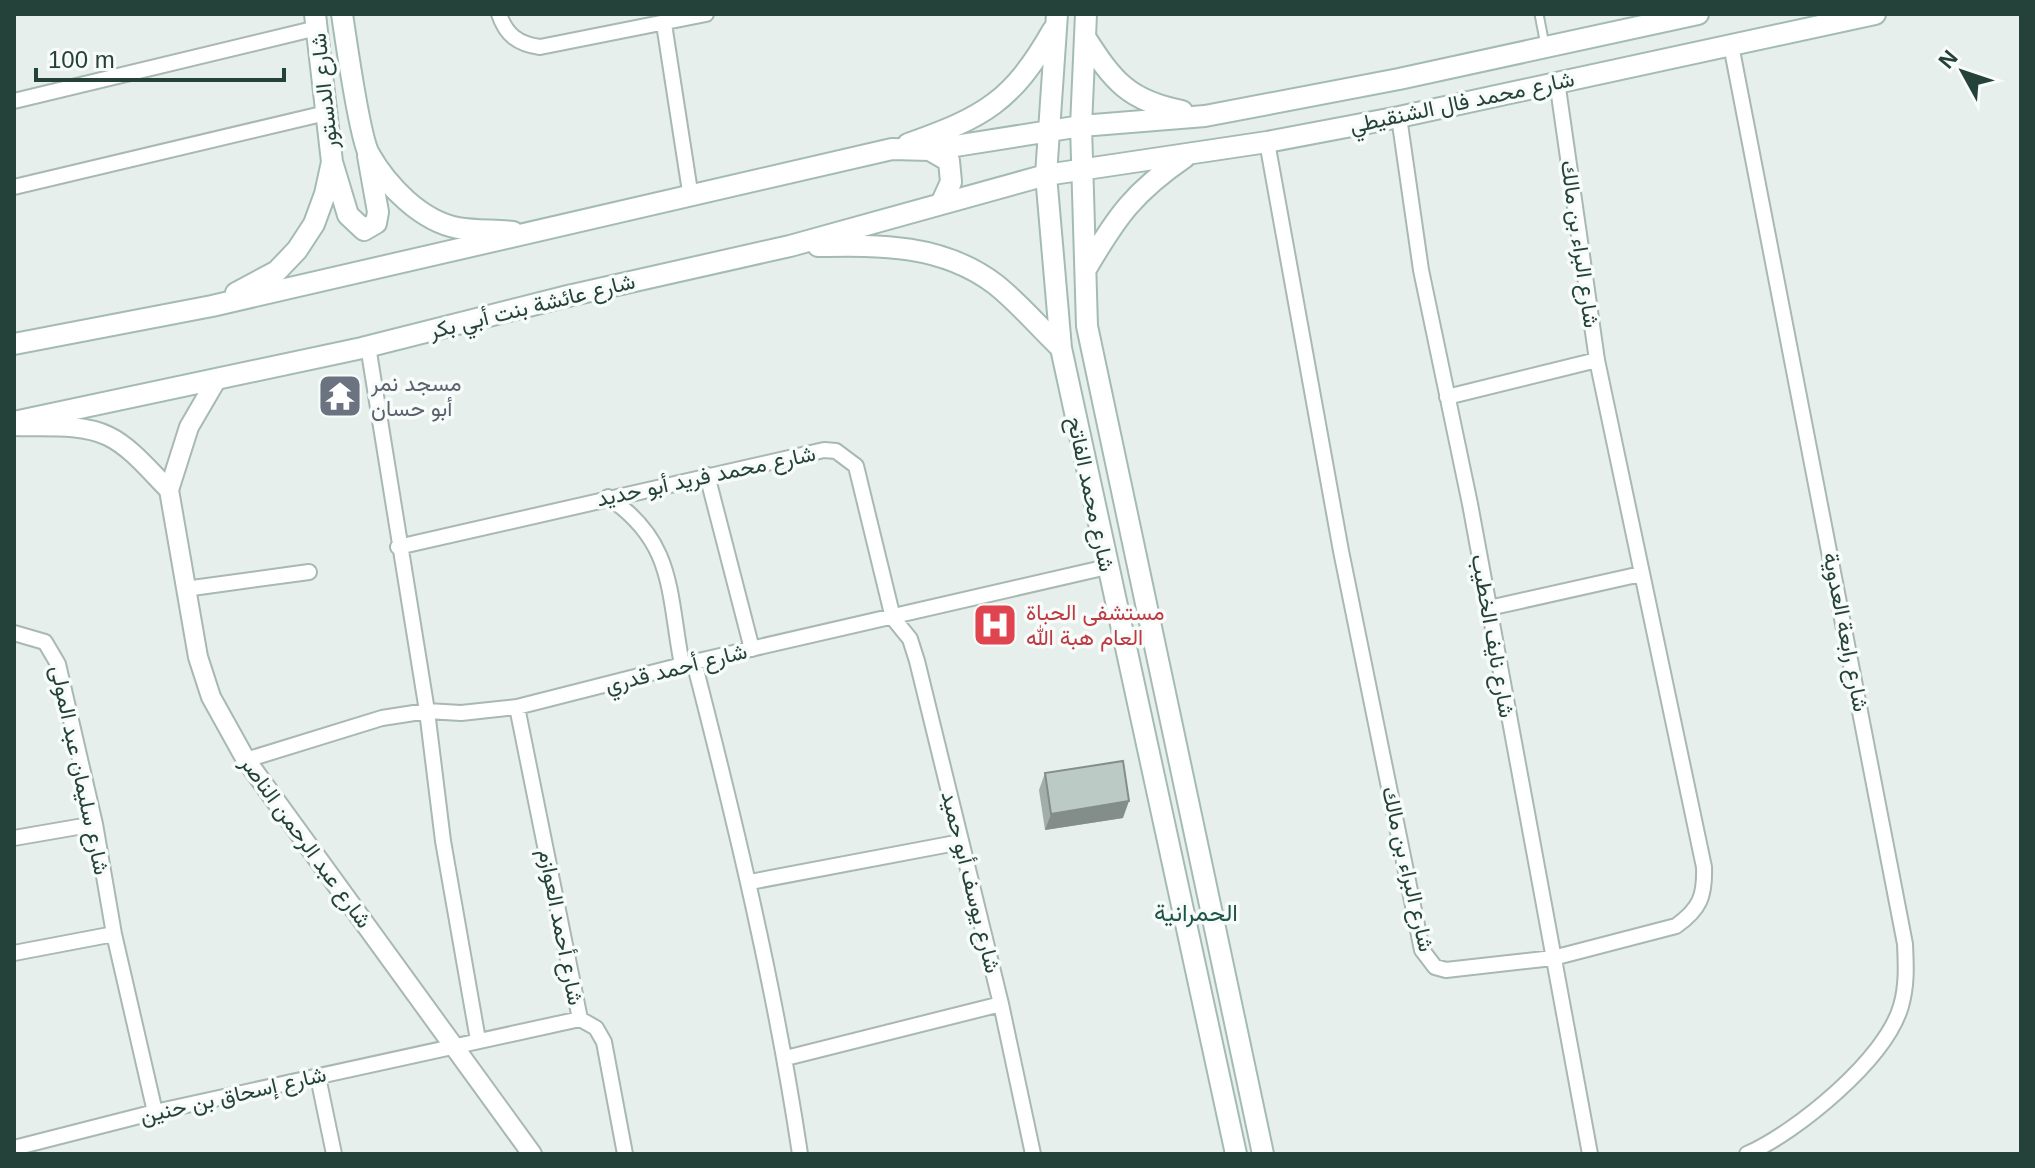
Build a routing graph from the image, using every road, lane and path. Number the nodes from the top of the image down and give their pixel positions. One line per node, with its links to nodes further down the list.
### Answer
1 (342, 14): 24 (main road, شارع الدستور)
2 (499, 14): 10 (street)
3 (706, 14): 10 (street)
4 (1086, 14): 11 (main road, شارع محمد الفاتح)
5 (1539, 14): 13 (lane)
6 (1698, 14): 13 (main road, شارع محمد فال الشنقيطي)
7 (1875, 14): 12 (main road, شارع محمد فال الشنقيطي)
8 (1057, 19): 20 (main road, شارع محمد الفاتح); 22 (main road)
9 (316, 21): 15 (street); 16 (main road, شارع الدستور)
10 (664, 24): 30 (street)
11 (1085, 37): 17 (main road); 19 (main road, شارع محمد الفاتح)
12 (1731, 45): 14 (main road, شارع محمد فال الشنقيطي); 82 (street, شارع رابعة العدوية)
13 (1545, 47): 17 (main road, شارع محمد فال الشنقيطي)
14 (1557, 81): 18 (main road, شارع محمد فال الشنقيطي); 39 (street, شارع البراء بن مالك)
15 (14, 101)
16 (326, 113): 26 (main road, شارع الدستور); 29 (street)
17 (1205, 116): 19 (main road, شارع محمد فال الشنقيطي)
18 (1399, 117): 21 (main road, شارع محمد فال الشنقيطي); 41 (street, شارع نايف الخطيب)
19 (1081, 126): 20 (main road, شارع محمد فال الشنقيطي); 27 (main road, شارع محمد الفاتح)
20 (1047, 132): 23 (main road); 28 (main road, شارع محمد الفاتح)
21 (1267, 142): 25 (main road, شارع محمد فال الشنقيطي); 65 (street, شارع البراء بن مالك)
22 (892, 149): 23 (main road); 30 (main road)
23 (930, 150): 31 (main road)
24 (368, 152): 26 (main road); 32 (main road, شارع الدستور)
25 (1192, 153): 27 (main road, شارع محمد فال الشنقيطي); 34 (main road)
26 (332, 162): 35 (main road, شارع الدستور)
27 (1081, 169): 28 (main road, شارع محمد فال الشنقيطي); 34 (main road, شارع محمد الفاتح)
28 (1046, 175): 31 (main road, شارع عائشة بنت أبي بكر); 38 (main road, شارع محمد الفاتح)
29 (14, 187)
30 (691, 198): 32 (main road)
31 (941, 204): 33 (main road, شارع عائشة بنت أبي بكر)
32 (533, 233): 35 (main road)
33 (790, 246): 37 (main road, شارع عائشة بنت أبي بكر); 38 (main road)
34 (1086, 269): 80 (main road, شارع محمد الفاتح)
35 (212, 306): 36 (main road)
36 (14, 344)
37 (368, 346): 40 (main road, شارع عائشة بنت أبي بكر); 46 (street)
38 (1061, 348): 47 (main road, شارع محمد الفاتح)
39 (1597, 360): 41 (street); 49 (street, شارع البراء بن مالك)
40 (217, 379): 42 (main road, شارع عائشة بنت أبي بكر); 44 (street, شارع عبد الرحمن الناصر)
41 (1447, 397): 51 (street, شارع نايف الخطيب)
42 (14, 424): 44 (street)
43 (707, 475): 45 (street, شارع محمد فريد أبو حديد); 52 (street, شارع محمد فريد أبو حديد); 54 (street)
44 (169, 490): 50 (street, شارع عبد الرحمن الناصر)
45 (608, 497): 46 (street, شارع محمد فريد أبو حديد); 55 (street)
46 (398, 547): 57 (street)
47 (1107, 567): 52 (street, شارع أحمد قدري); 79 (main road, شارع محمد الفاتح)
48 (309, 572): 50 (street)
49 (1641, 574): 51 (street); 65 (street, شارع البراء بن مالك)
50 (185, 589): 58 (street, شارع عبد الرحمن الناصر)
51 (1489, 608): 65 (street, شارع نايف الخطيب)
52 (893, 618): 54 (street, شارع أحمد قدري); 61 (street, شارع يوسف أبو حميد)
53 (14, 633): 59 (street, شارع سليمان عبد المولى)
54 (752, 649): 55 (street, شارع أحمد قدري)
55 (688, 664): 56 (street, شارع أحمد قدري); 62 (street)
56 (517, 707): 57 (street, شارع أحمد قدري); 67 (street, شارع أحمد العوازم)
57 (427, 711): 58 (street, شارع أحمد قدري); 68 (street)
58 (246, 760): 69 (street, شارع عبد الرحمن الناصر)
59 (95, 824): 60 (street); 63 (street, شارع سليمان عبد المولى)
60 (14, 838)
61 (961, 842): 62 (street); 66 (street, شارع يوسف أبو حميد)
62 (750, 882): 70 (street)
63 (114, 934): 64 (street); 72 (street, شارع سليمان عبد المولى)
64 (14, 953)
65 (1553, 958): 81 (street, شارع نايف الخطيب)
66 (1001, 1004): 70 (street); 78 (street, شارع يوسف أبو حميد)
67 (580, 1019): 68 (street, شارع أحمد العوازم); 76 (street)
68 (478, 1040): 69 (street, شارع أحمد العوازم)
69 (453, 1045): 71 (street, شارع إسحاق بن حنين); 75 (street, شارع عبد الرحمن الناصر)
70 (786, 1058): 77 (street)
71 (318, 1077): 72 (street, شارع إسحاق بن حنين); 74 (street)
72 (155, 1112): 73 (street, شارع إسحاق بن حنين)
73 (14, 1148)
74 (334, 1154)
75 (532, 1154)
76 (625, 1154)
77 (800, 1154)
78 (1033, 1154)
79 (1236, 1154)
80 (1263, 1154)
81 (1590, 1154)
82 (1747, 1154)

